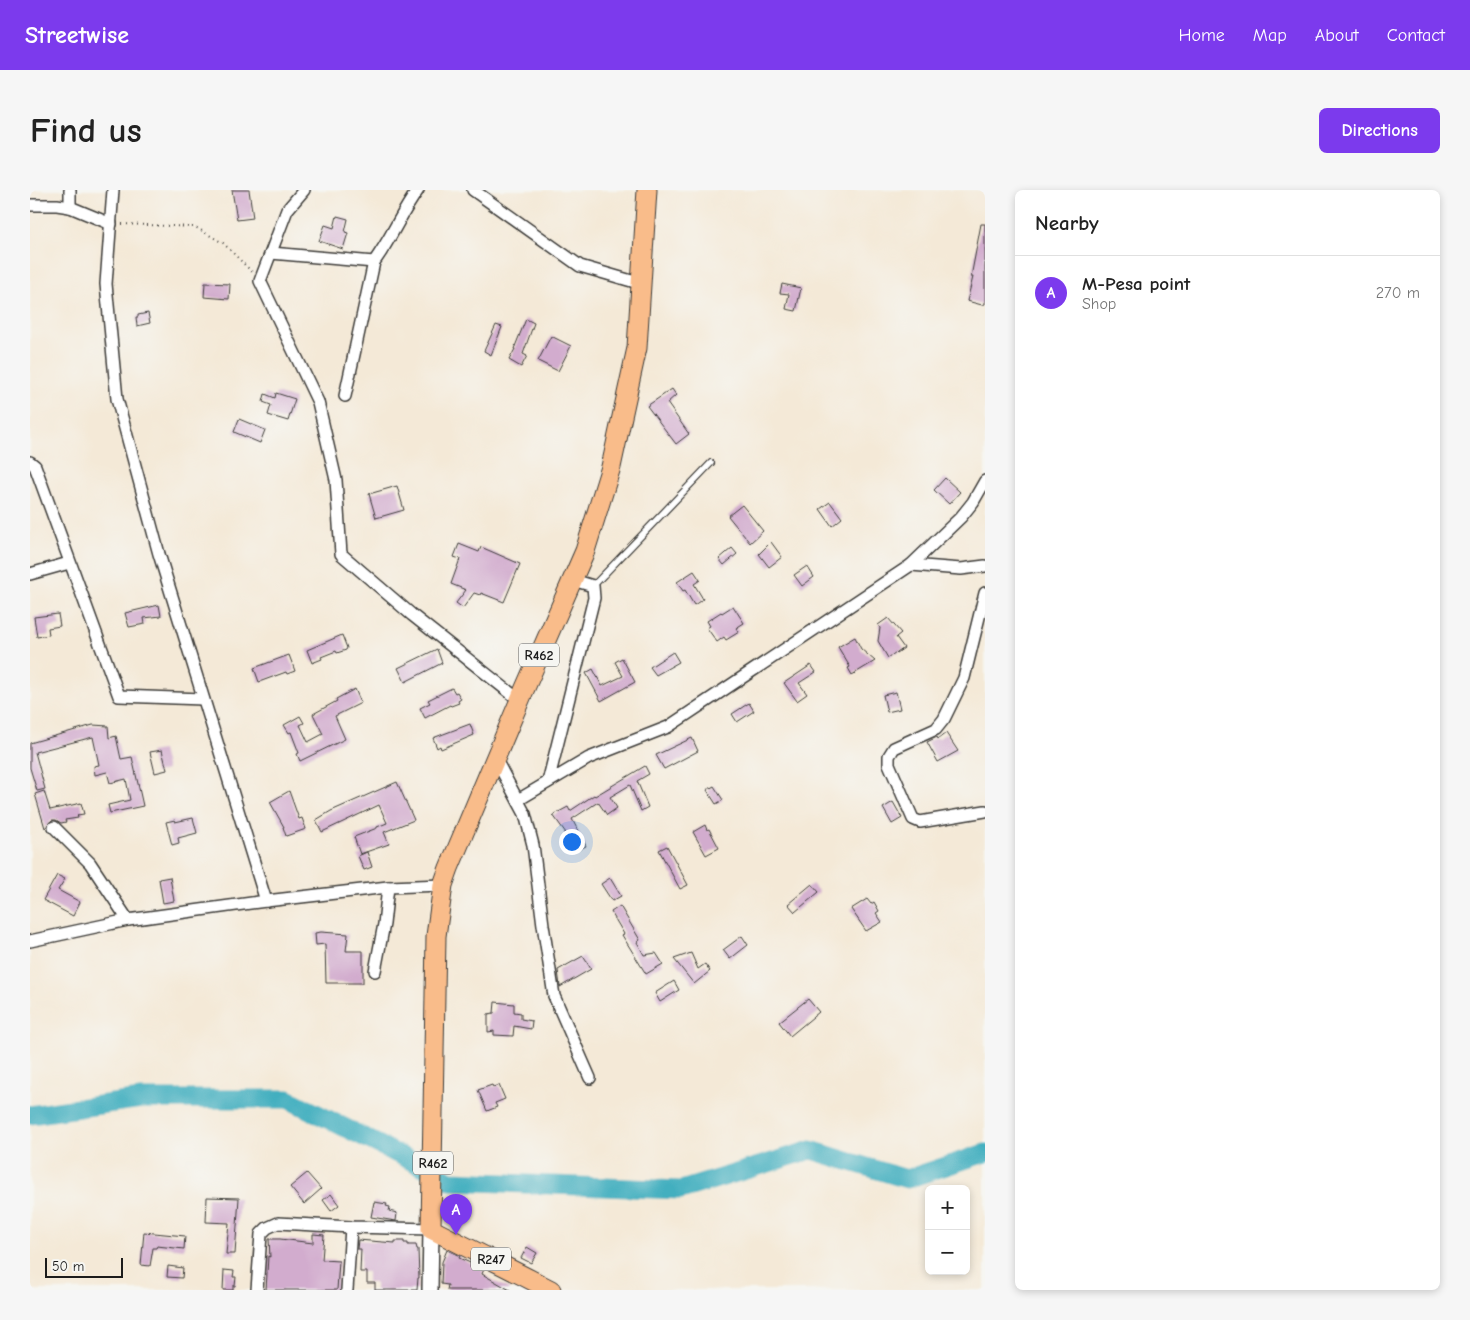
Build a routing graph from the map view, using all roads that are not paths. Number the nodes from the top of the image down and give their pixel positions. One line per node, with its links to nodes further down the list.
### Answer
1 (70, 190): 8 (street)
2 (113, 190): 9 (street)
3 (304, 190): 10 (street)
4 (418, 190): 11 (street)
5 (473, 190): 12 (street)
6 (647, 190): 12 (main road, R462)
7 (30, 205): 8 (street)
8 (70, 207): 9 (street)
9 (111, 224): 25 (street)
10 (271, 253): 11 (street); 24 (street)
11 (374, 262): 13 (street)
12 (642, 284): 21 (main road, R462)
13 (345, 396)
14 (30, 462): 17 (street)
15 (710, 463): 22 (lane)
16 (985, 481): 18 (street)
17 (69, 563): 20 (street); 25 (street)
18 (912, 565): 19 (street); 27 (street)
19 (985, 566)
20 (30, 574)
21 (573, 580): 22 (street); 24 (main road, R462)
22 (593, 586): 27 (street)
23 (985, 593): 29 (street)
24 (522, 695): 26 (main road, R462)
25 (203, 698): 33 (street)
26 (495, 758): 28 (street); 31 (main road, R462)
27 (548, 782): 28 (street)
28 (518, 800): 37 (street)
29 (985, 811)
30 (54, 827): 34 (street)
31 (443, 885): 32 (street); 39 (main road, R462)
32 (388, 887): 33 (street); 36 (street)
33 (266, 901): 34 (street)
34 (128, 920): 35 (street)
35 (30, 941)
36 (375, 971)
37 (590, 1078)
38 (351, 1227): 39 (street); 40 (street); 41 (street)
39 (431, 1229): 42 (street); 43 (main road, R247)
40 (257, 1290)
41 (347, 1290)
42 (430, 1290)
43 (551, 1290)

